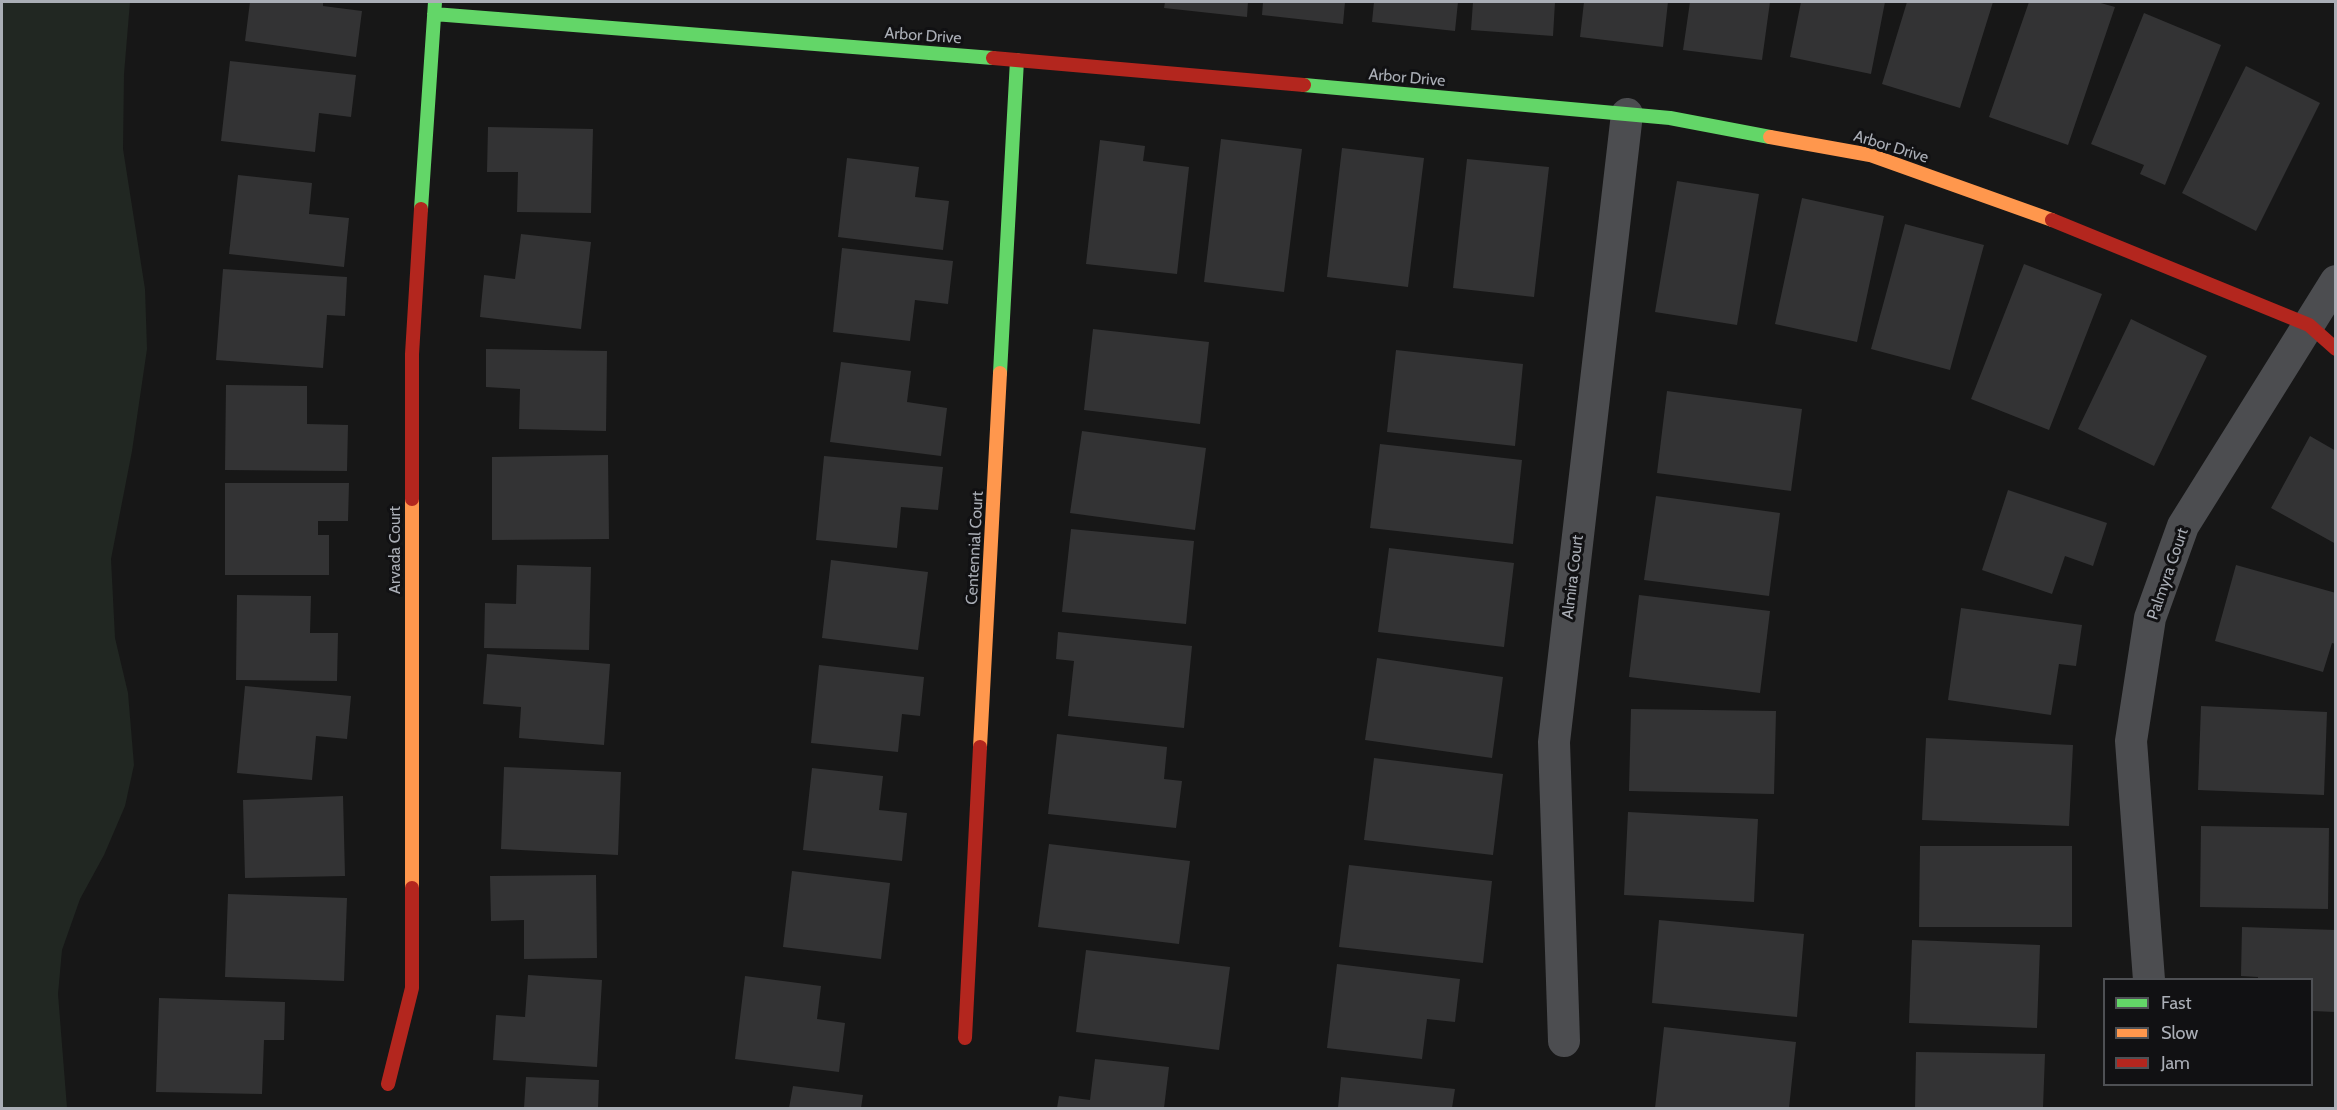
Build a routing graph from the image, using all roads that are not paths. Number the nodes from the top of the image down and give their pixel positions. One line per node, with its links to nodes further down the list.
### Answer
1 (435, 8): 2 (street, Arbor Drive); 10 (street, Arvada Court)
2 (1017, 60): 3 (street, Arbor Drive); 8 (street, Centennial Court)
3 (1627, 114): 5 (street, Arbor Drive); 9 (street, Almira Court)
4 (2336, 281): 5 (street, Palmyra Court)
5 (2309, 325): 6 (street, Arbor Drive); 7 (street, Palmyra Court)
6 (2336, 349)
7 (2149, 978)
8 (965, 1038)
9 (1564, 1041)
10 (388, 1084)

